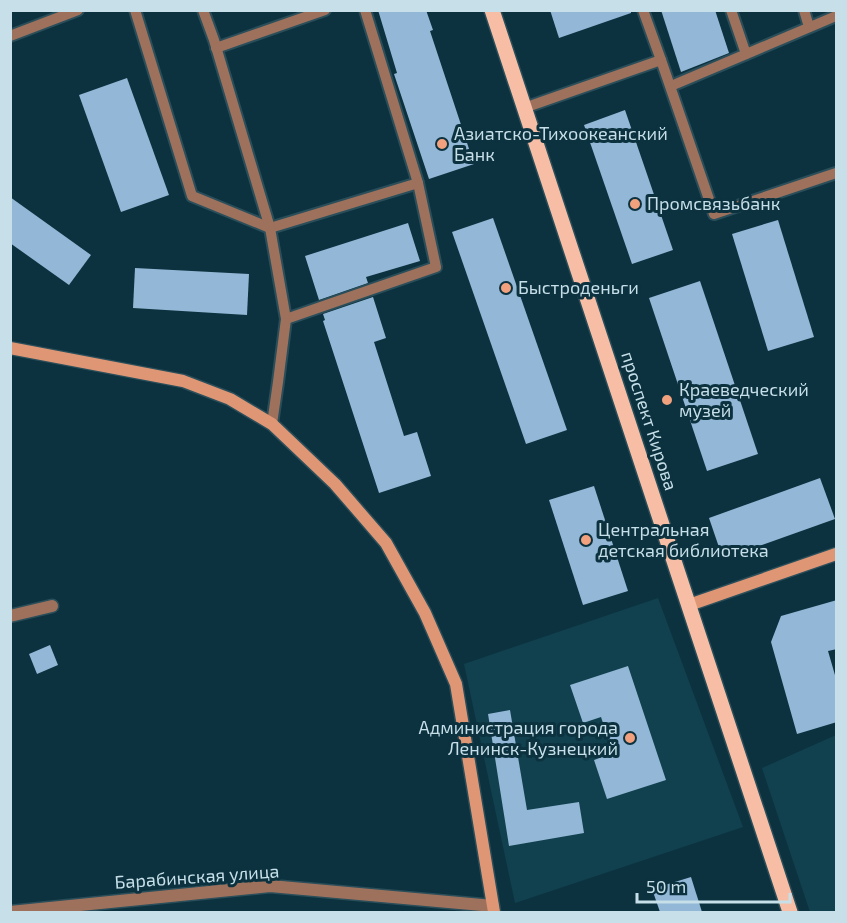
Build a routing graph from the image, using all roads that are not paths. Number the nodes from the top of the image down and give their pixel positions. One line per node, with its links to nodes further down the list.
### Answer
1 (78, 10): 12 (lane)
2 (135, 10): 20 (lane)
3 (203, 10): 13 (lane)
4 (325, 10): 13 (lane)
5 (365, 10): 19 (lane)
6 (492, 10): 17 (main road, проспект Кирова)
7 (643, 10): 15 (lane)
8 (731, 10): 14 (lane)
9 (804, 10): 11 (lane)
10 (837, 16): 11 (lane)
11 (809, 27): 14 (lane)
12 (10, 36)
13 (216, 48): 20 (lane)
14 (746, 54): 16 (lane)
15 (662, 60): 16 (lane); 17 (lane)
16 (670, 86): 18 (lane)
17 (524, 108): 25 (main road, проспект Кирова)
18 (837, 173)
19 (418, 183): 20 (lane); 21 (lane)
20 (270, 228): 21 (lane)
21 (286, 318): 23 (lane)
22 (10, 348): 23 (street)
23 (272, 424): 28 (street)
24 (837, 554): 25 (street)
25 (689, 605): 30 (main road, проспект Кирова)
26 (52, 606): 27 (street)
27 (10, 616)
28 (494, 909): 29 (street, Барабинская улица)
29 (10, 912)
30 (790, 912)

